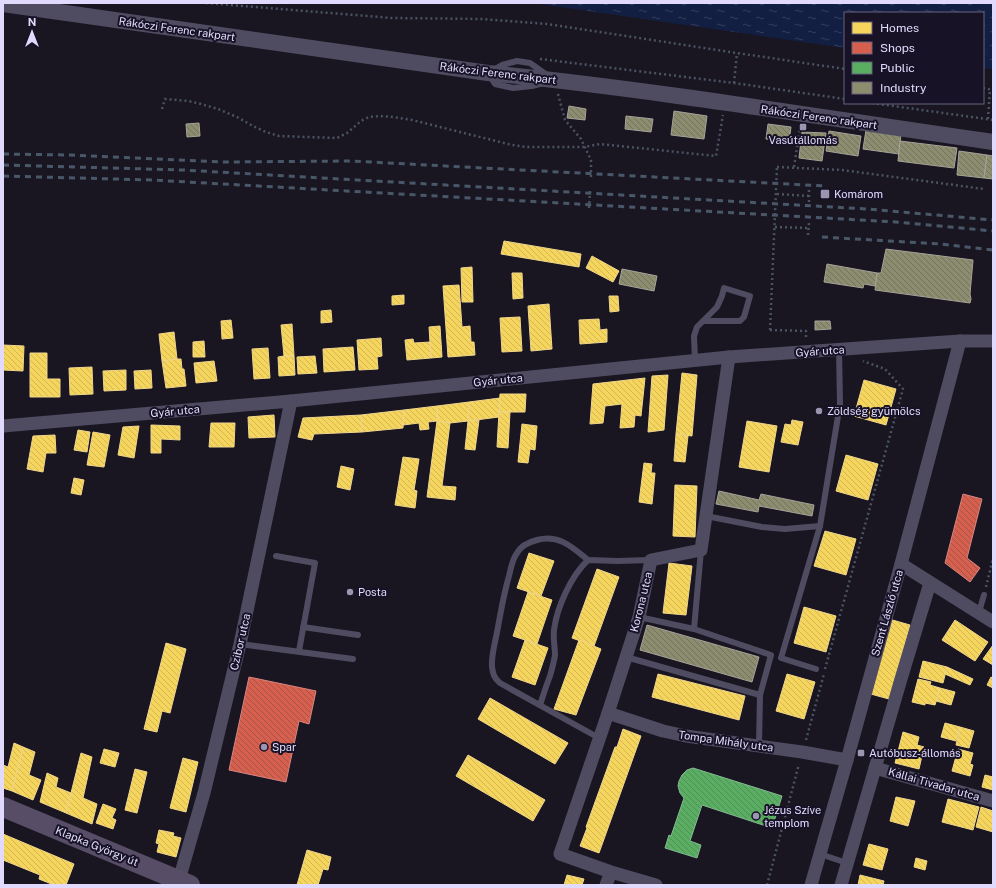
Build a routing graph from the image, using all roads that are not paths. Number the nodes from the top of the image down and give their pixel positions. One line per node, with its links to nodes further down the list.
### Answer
1 (3, 4): 2 (street, Rákóczi Ferenc rakpart)
2 (488, 74): 3 (street, Rákóczi Ferenc rakpart); 3 (lane)
3 (554, 80): 4 (street, Rákóczi Ferenc rakpart)
4 (993, 142)
5 (703, 321): 5 (lane); 10 (lane)
6 (960, 341): 7 (street, Gyár utca); 8 (street, Gyár utca); 19 (street, Szent László utca)
7 (993, 341)
8 (839, 350): 9 (street, Gyár utca); 14 (lane)
9 (729, 357): 10 (street, Gyár utca); 13 (street)
10 (695, 360): 11 (street, Gyár utca)
11 (292, 401): 12 (street, Gyár utca); 28 (street, Czibor utca)
12 (3, 426)
13 (706, 516): 14 (lane); 15 (street)
14 (820, 526): 33 (lane)
15 (701, 550): 18 (street, Korona utca); 26 (lane)
16 (276, 556): 25 (lane)
17 (588, 560): 18 (lane); 36 (lane); 36 (lane)
18 (651, 560): 23 (street, Korona utca)
19 (901, 564): 20 (street); 40 (street, Szent László utca)
20 (930, 583): 22 (street); 41 (street)
21 (984, 595): 22 (lane)
22 (979, 612): 24 (street)
23 (639, 617): 26 (lane); 31 (street, Korona utca)
24 (993, 622)
25 (303, 627): 27 (lane); 29 (lane)
26 (694, 629): 30 (lane)
27 (358, 635)
28 (240, 644): 29 (lane); 47 (street, Czibor utca)
29 (299, 651): 32 (lane)
30 (771, 656): 33 (lane); 35 (lane)
31 (626, 657): 35 (lane); 37 (street, Korona utca)
32 (353, 658)
33 (782, 658): 34 (lane)
34 (816, 669)
35 (760, 694): 39 (lane)
36 (540, 705): 38 (lane)
37 (608, 713): 38 (street, Korona utca); 39 (street, Tompa Mihály utca)
38 (599, 738): 46 (street, Korona utca)
39 (759, 745): 40 (street, Tompa Mihály utca)
40 (847, 760): 44 (street, Szent László utca)
41 (875, 768): 42 (street, Kállai Tivadar utca); 45 (street)
42 (993, 801)
43 (3, 807): 47 (main road, Klapka György út)
44 (819, 854): 45 (lane); 50 (street, Szent László utca)
45 (847, 862): 51 (street)
46 (611, 872): 48 (street); 49 (street)
47 (185, 882)
48 (606, 885)
49 (656, 885)
50 (811, 885)
51 (840, 885)

